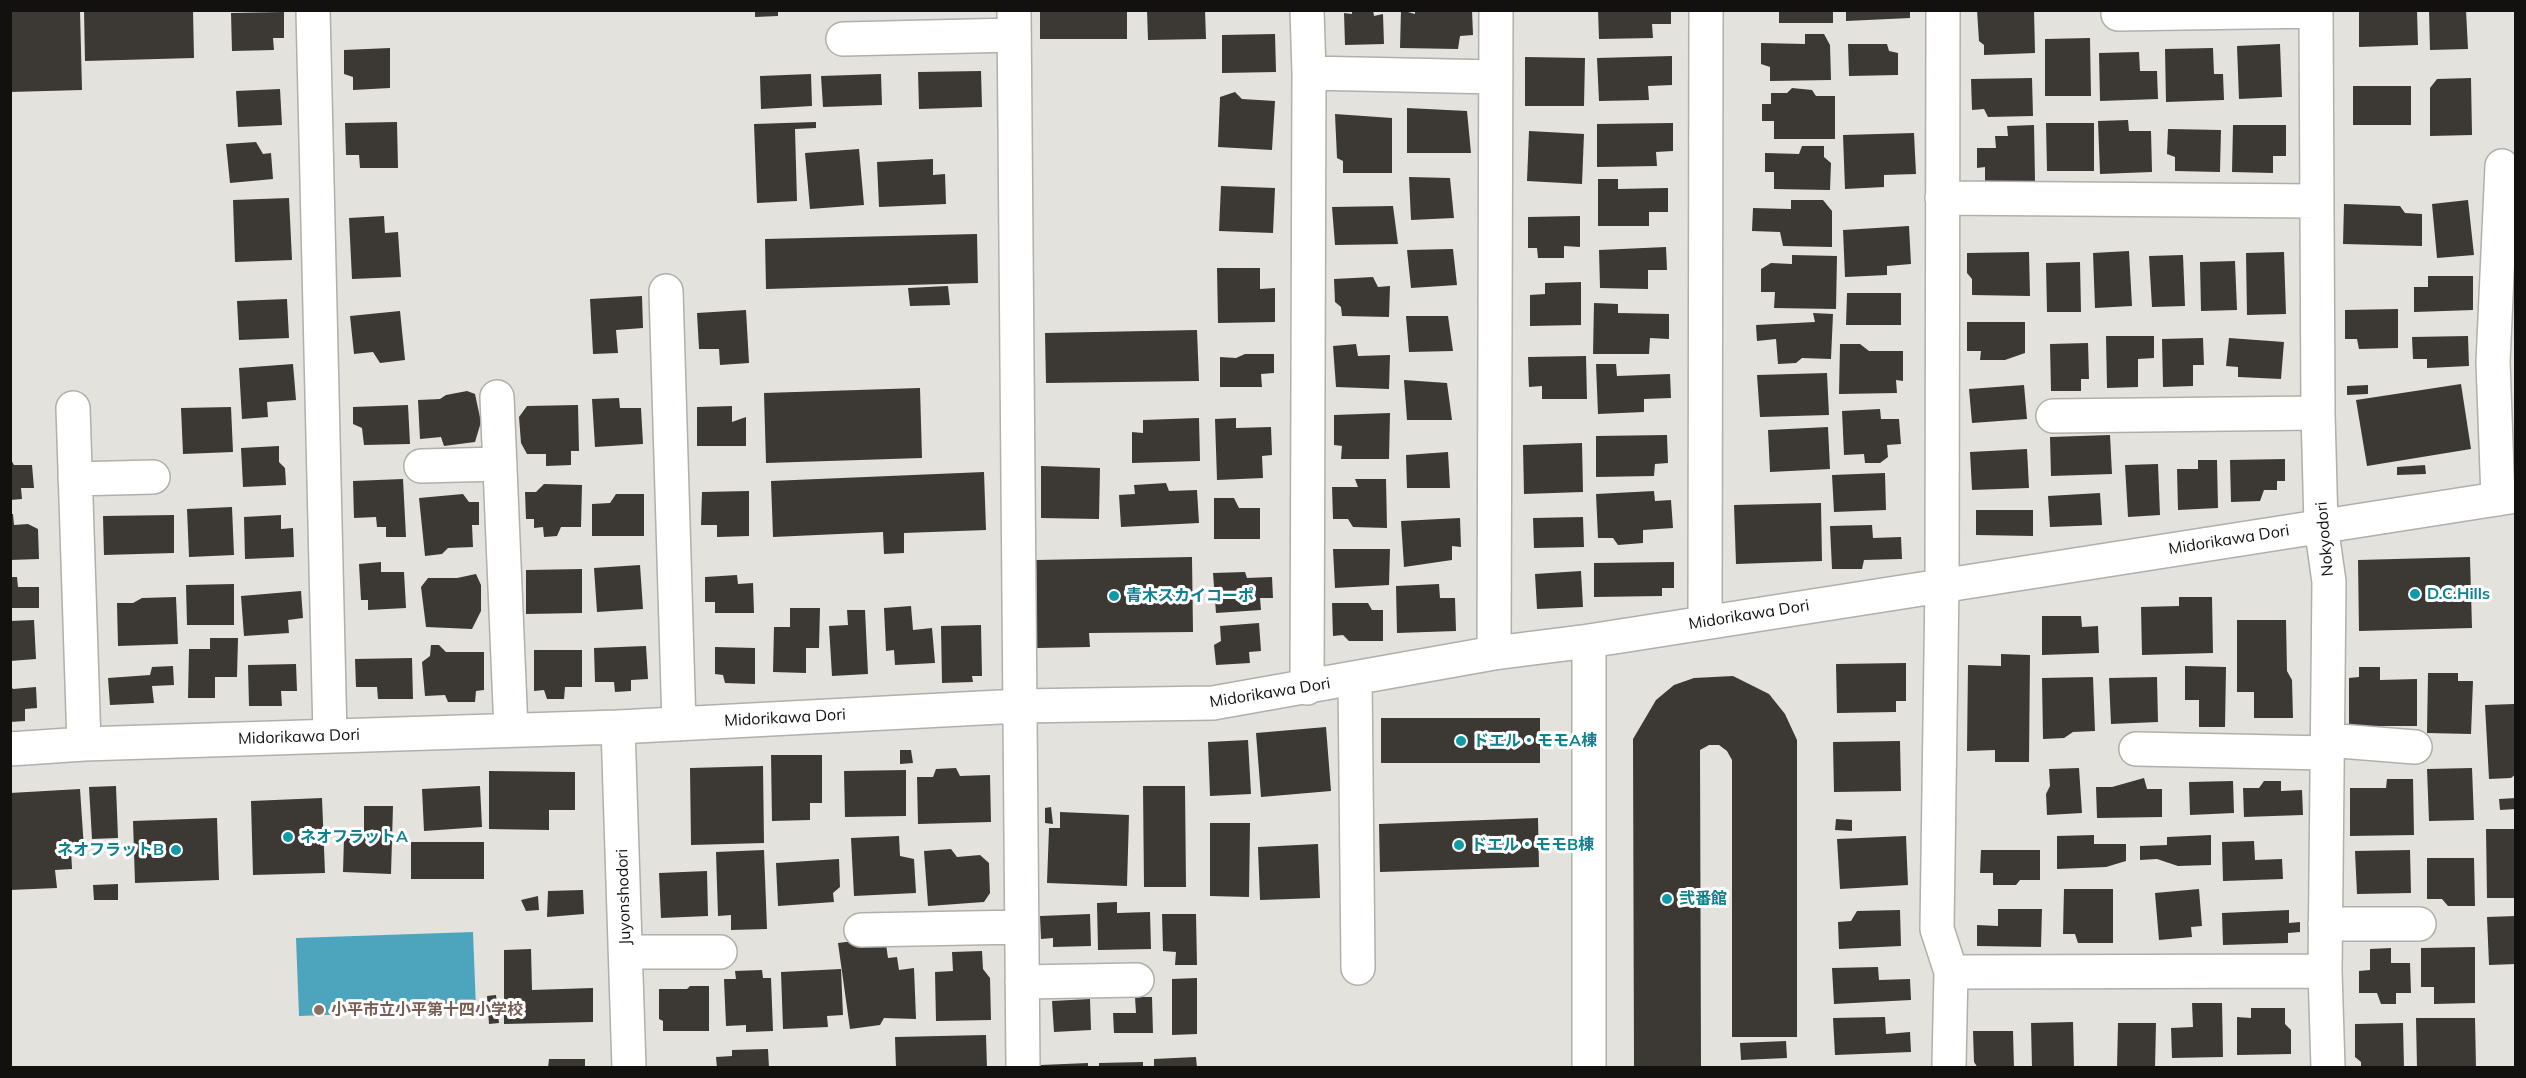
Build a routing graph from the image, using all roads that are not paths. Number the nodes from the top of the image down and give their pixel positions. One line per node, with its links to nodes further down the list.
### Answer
1 (313, 10): 36 (street)
2 (1307, 10): 10 (street)
3 (1496, 10): 11 (street)
4 (1706, 10): 27 (street)
5 (1943, 10): 13 (street)
6 (2316, 11): 7 (street); 14 (street, Nokyodori)
7 (2118, 14)
8 (1014, 23): 9 (street); 32 (street)
9 (843, 39)
10 (1309, 73): 11 (street); 31 (street)
11 (1496, 77): 29 (street)
12 (2502, 166): 24 (street)
13 (1942, 198): 14 (street); 26 (street)
14 (2317, 201): 18 (street, Nokyodori)
15 (666, 291): 33 (street)
16 (497, 396): 20 (street)
17 (73, 408): 23 (street)
18 (2318, 413): 19 (street); 25 (street, Nokyodori)
19 (2053, 416)
20 (500, 464): 21 (street); 35 (street)
21 (421, 466)
22 (153, 477): 23 (street)
23 (75, 478): 37 (street)
24 (2507, 498): 25 (street, Midorikawa Dori)
25 (2321, 525): 26 (street, Midorikawa Dori); 38 (street, Nokyodori)
26 (1942, 584): 27 (street, Midorikawa Dori); 50 (street)
27 (1706, 622): 28 (street, Midorikawa Dori)
28 (1589, 641): 29 (street, Midorikawa Dori); 56 (street)
29 (1494, 653): 30 (street, Midorikawa Dori)
30 (1355, 679): 31 (street, Midorikawa Dori); 48 (street)
31 (1306, 688): 32 (street, Midorikawa Dori)
32 (1019, 706): 33 (street, Midorikawa Dori); 44 (street)
33 (679, 724): 34 (street, Midorikawa Dori)
34 (618, 727): 35 (street, Midorikawa Dori); 46 (street, Juyonshodori)
35 (511, 729): 36 (street, Midorikawa Dori)
36 (330, 736): 37 (street, Midorikawa Dori)
37 (84, 744): 40 (street, Midorikawa Dori)
38 (2327, 746): 39 (street); 41 (street); 42 (street, Nokyodori)
39 (2415, 747)
40 (10, 749)
41 (2136, 749)
42 (2325, 924): 43 (street); 49 (street, Nokyodori)
43 (2419, 924)
44 (1022, 927): 45 (street); 52 (street)
45 (861, 930)
46 (626, 952): 47 (street); 54 (street, Juyonshodori)
47 (720, 952)
48 (1358, 968)
49 (2325, 971): 50 (street); 57 (street, Nokyodori)
50 (1951, 972): 53 (street)
51 (1137, 980): 52 (street)
52 (1022, 982): 55 (street)
53 (1949, 1065)
54 (629, 1068)
55 (1023, 1068)
56 (1588, 1068)
57 (2328, 1068)

